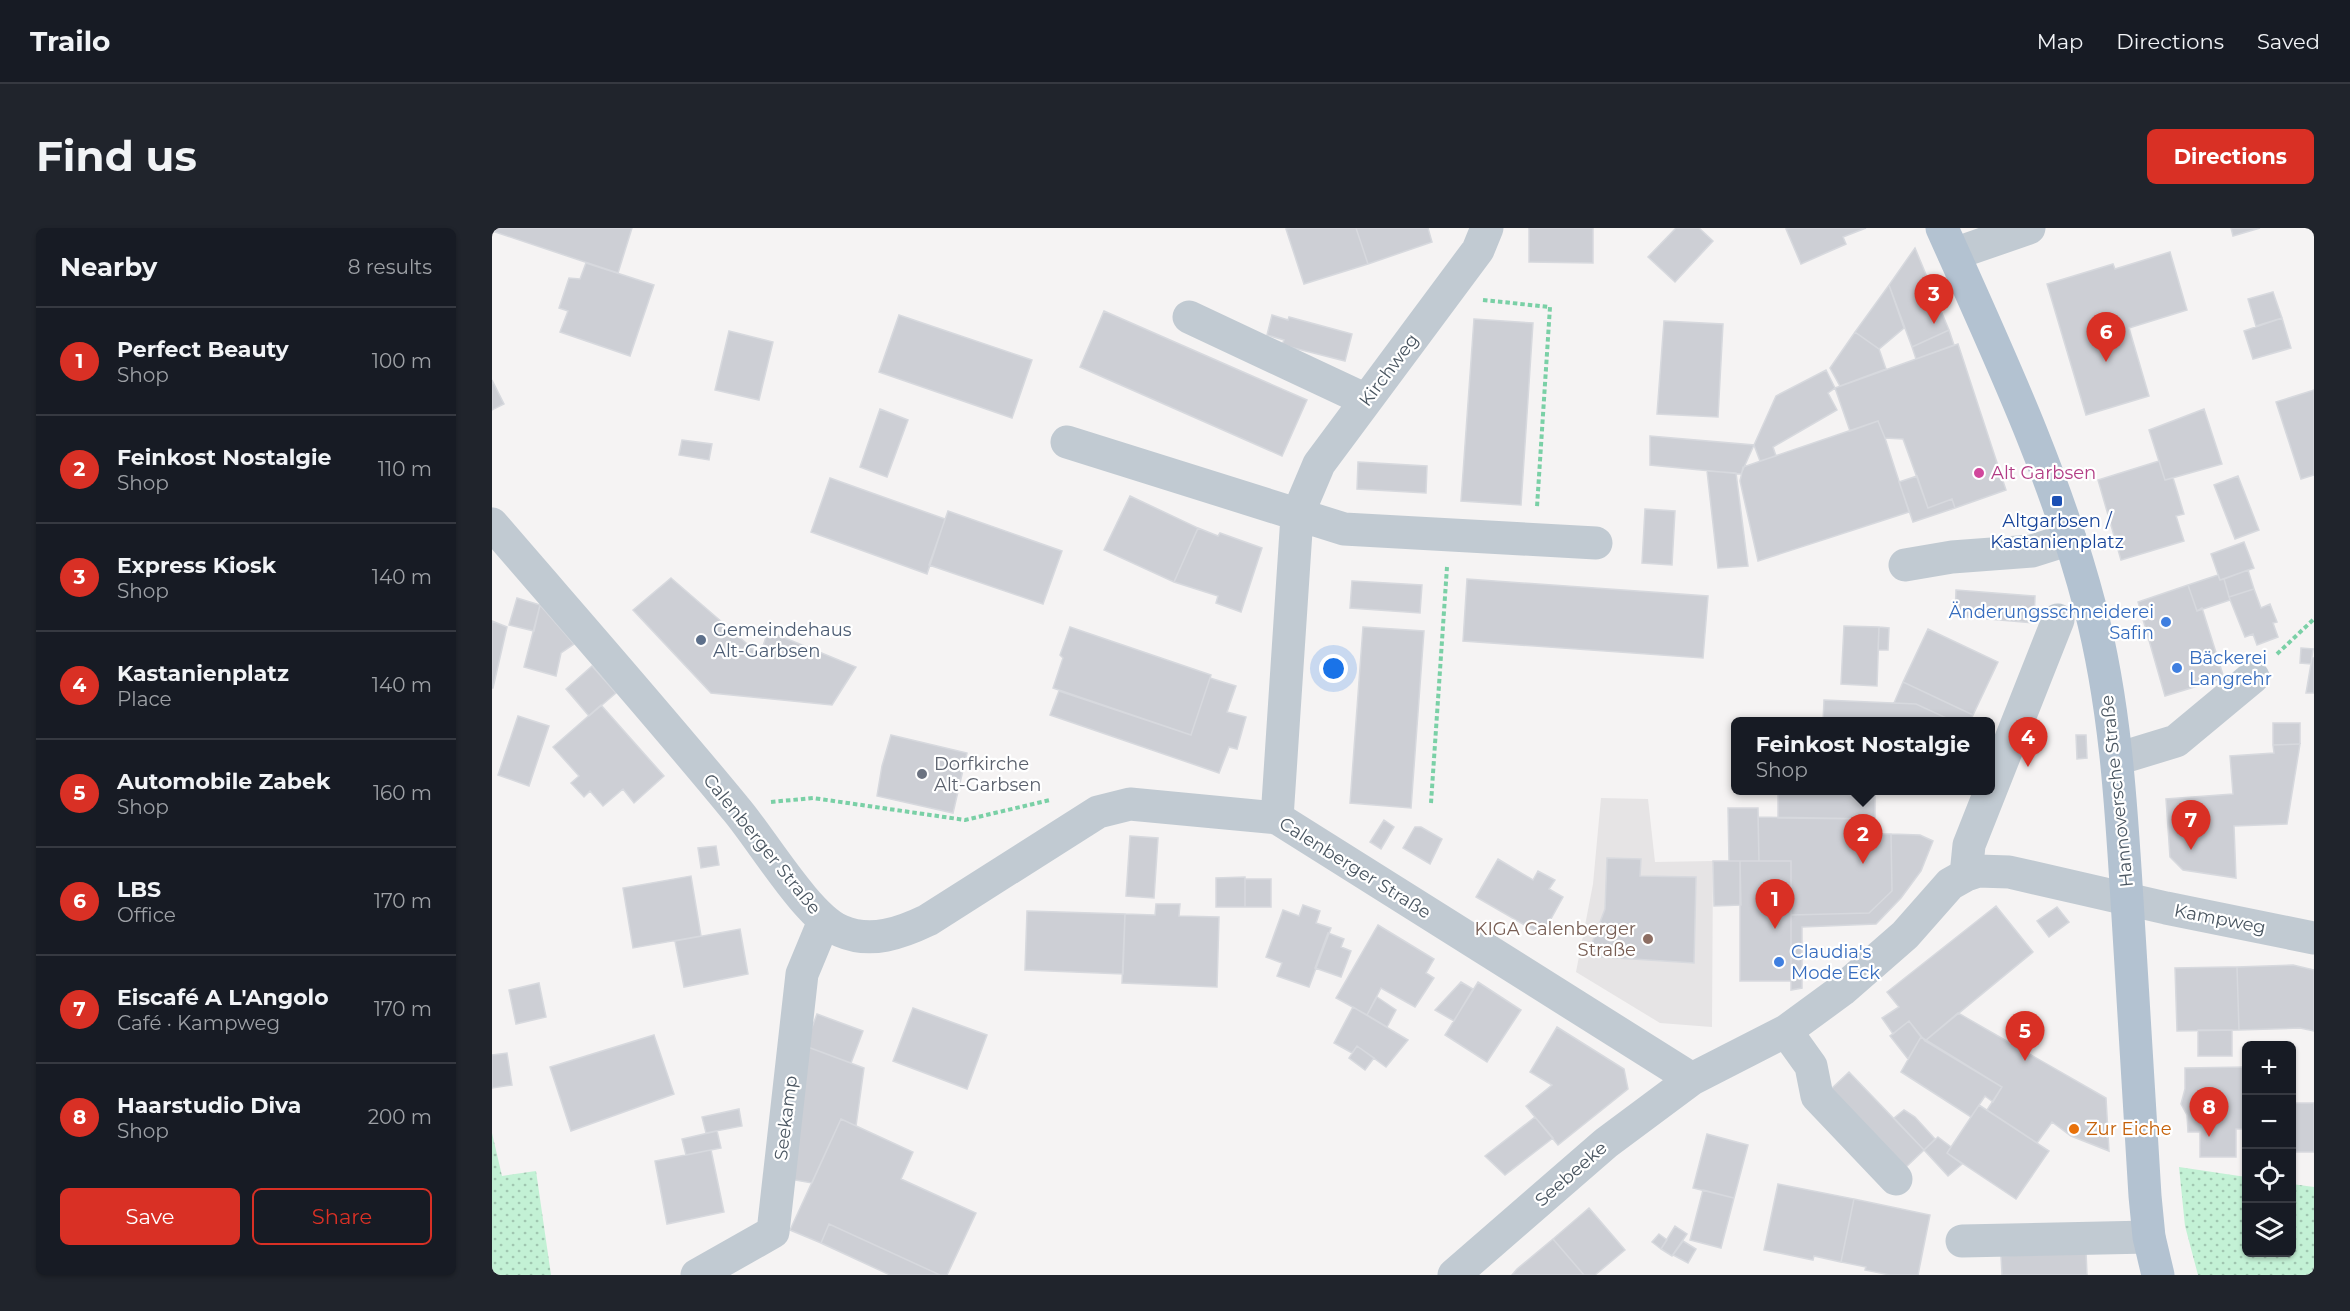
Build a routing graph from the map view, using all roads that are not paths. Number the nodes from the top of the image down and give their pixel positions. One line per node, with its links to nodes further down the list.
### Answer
1 (1487, 228): 5 (street, Kirchweg)
2 (2029, 228): 3 (street)
3 (1948, 241): 9 (main road, Hannoversche Straße)
4 (1189, 317): 5 (street)
5 (1366, 400): 7 (street, Kirchweg)
6 (1066, 442): 7 (street)
7 (1297, 516): 10 (street); 17 (street, Kirchweg)
8 (492, 524): 20 (street, Calenberger Straße)
9 (2070, 539): 11 (street); 14 (main road, Hannoversche Straße)
10 (1596, 543)
11 (1905, 565)
12 (2058, 620): 15 (street)
13 (2253, 677): 14 (street)
14 (2117, 759): 19 (main road, Hannoversche Straße)
15 (1995, 779)
16 (1989, 795): 18 (street)
17 (1277, 818): 20 (street, Calenberger Straße); 23 (street, Calenberger Straße)
18 (1966, 875): 19 (street); 22 (street)
19 (2127, 899): 21 (street, Kampweg); 25 (main road, Hannoversche Straße)
20 (824, 921): 27 (street, Seekamp)
21 (2314, 938)
22 (1786, 1032): 23 (street); 24 (street)
23 (1692, 1079): 28 (street, Seebeeke)
24 (1896, 1179)
25 (2149, 1237): 26 (street); 29 (main road, Hannoversche Straße)
26 (1962, 1241)
27 (697, 1275)
28 (1454, 1275)
29 (2158, 1275)

